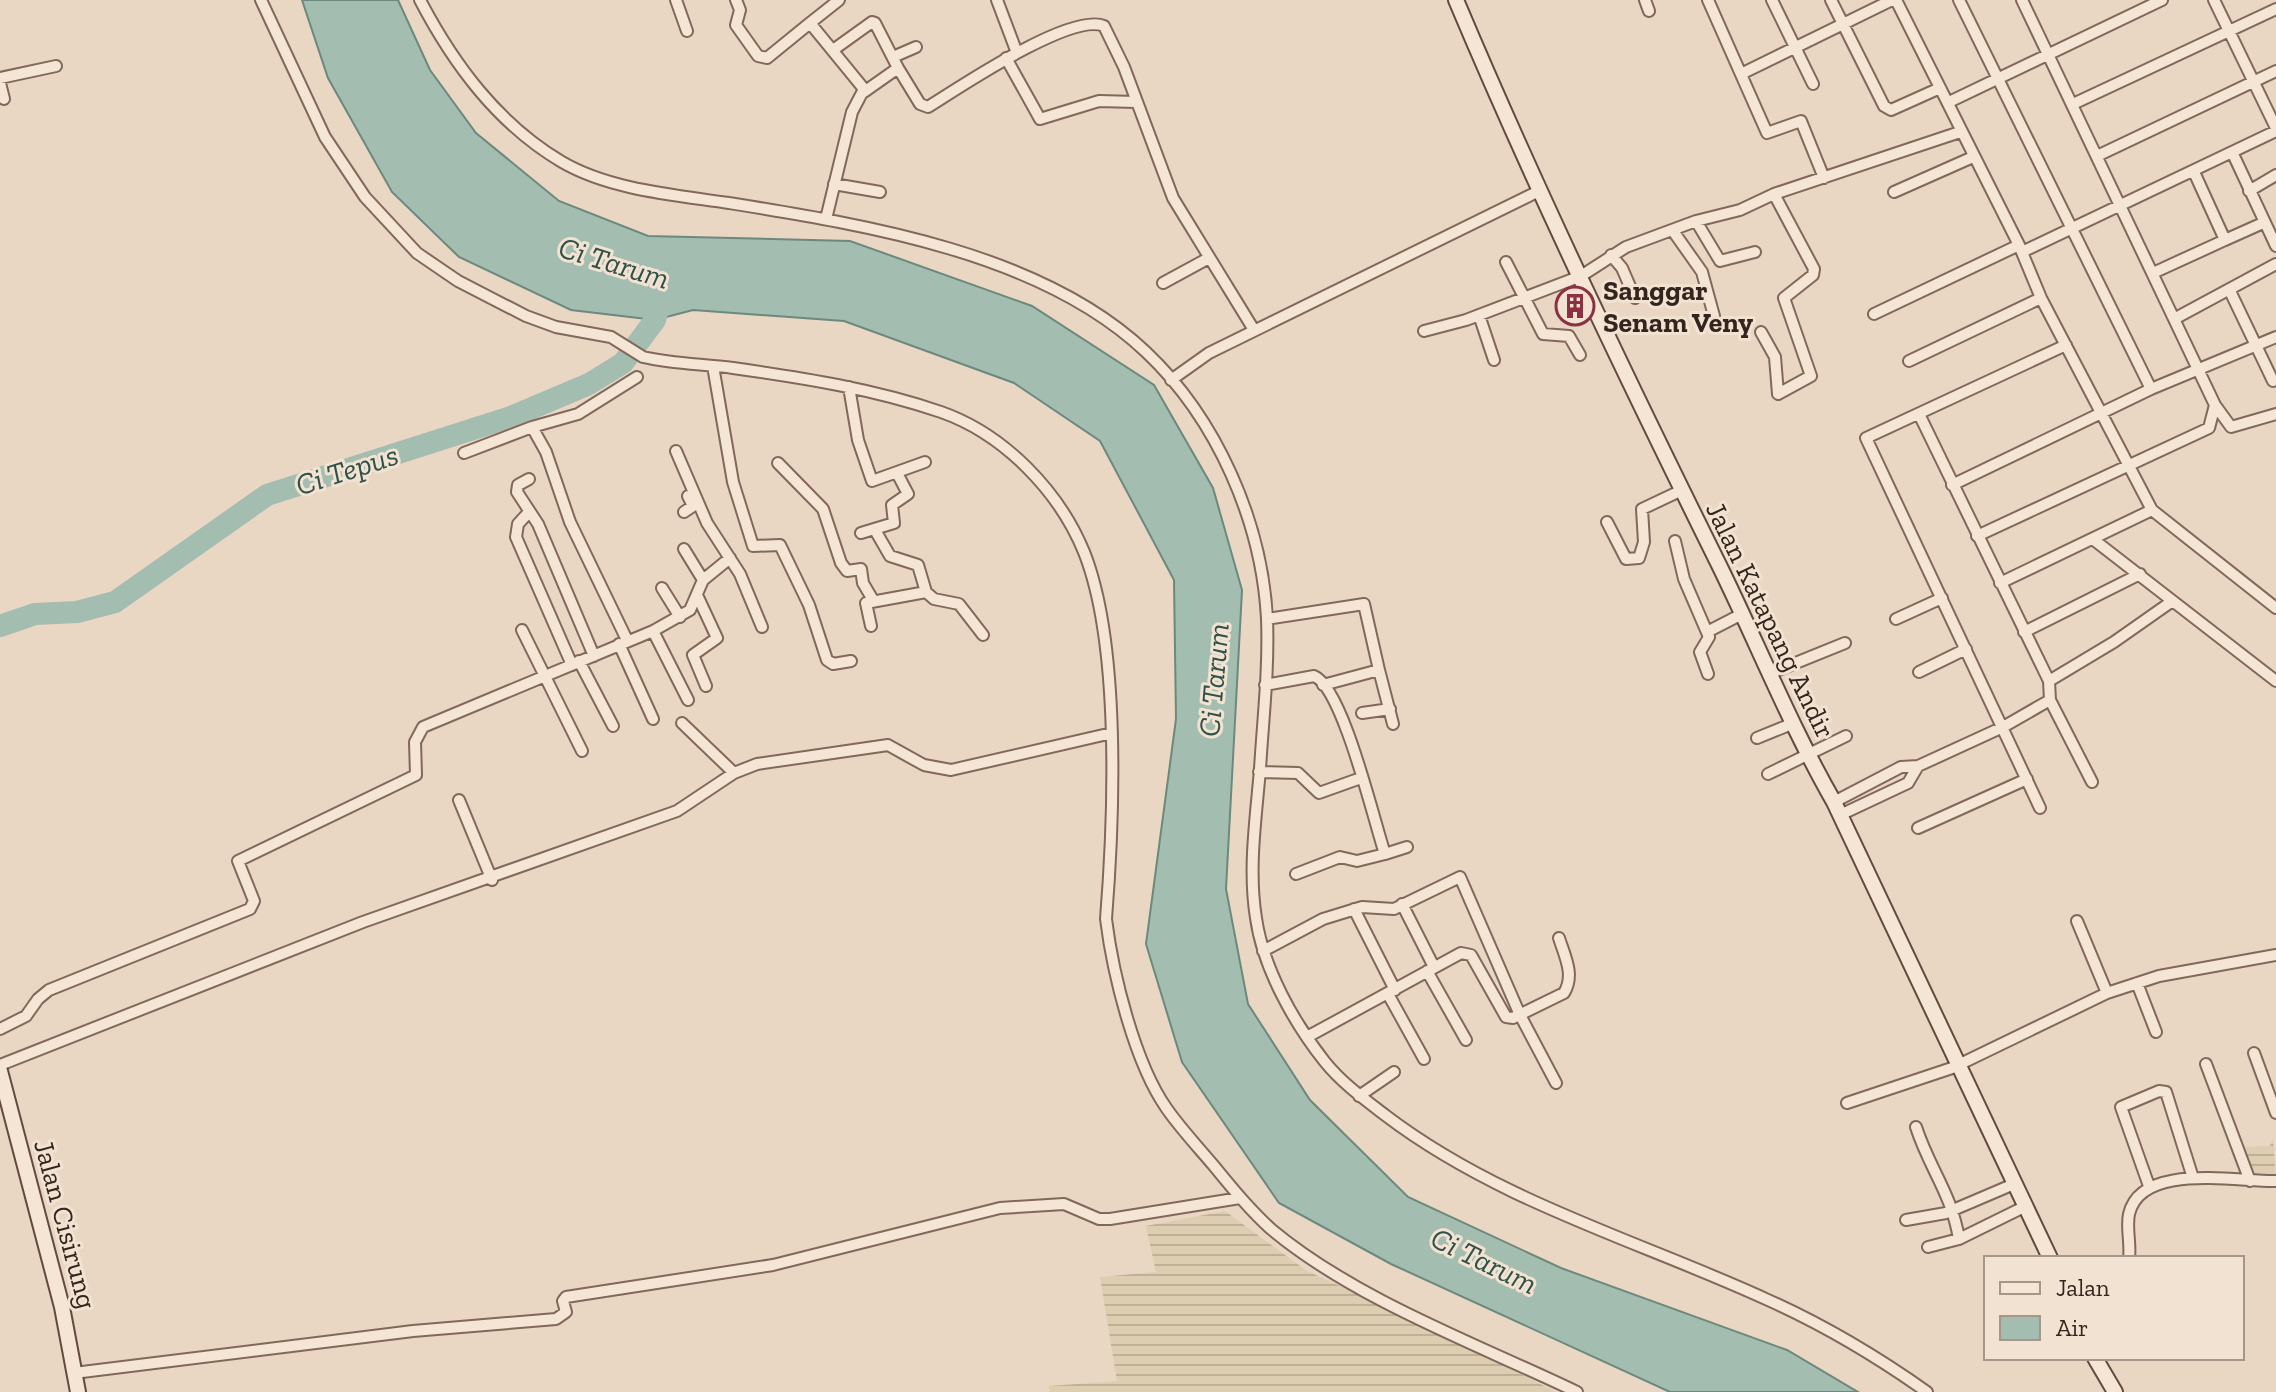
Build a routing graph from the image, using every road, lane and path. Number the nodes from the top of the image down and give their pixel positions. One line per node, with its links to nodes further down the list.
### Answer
1 (261, 0): 89 (street)
2 (420, 0): 56 (street)
3 (676, 0): 19 (street)
4 (839, 0): 18 (street)
5 (997, 0): 24 (street)
6 (1456, 0): 50 (street, Jalan Katapang Andir)
7 (1708, 0): 30 (street)
8 (1772, 0): 21 (street)
9 (1831, 0): 17 (street)
10 (1894, 0): 17 (street); 35 (street)
11 (1959, 0): 31 (street)
12 (2162, 0): 25 (street)
13 (2214, 0): 20 (street)
14 (741, 2): 18 (street)
15 (2027, 2): 25 (street)
16 (2276, 9): 20 (street)
17 (1841, 22): 21 (street); 35 (street)
18 (810, 23): 23 (street)
19 (687, 31)
20 (2230, 31): 33 (street); 40 (street)
21 (1794, 46): 30 (street); 34 (street)
22 (916, 47): 27 (street)
23 (833, 50): 27 (street); 36 (street)
24 (1017, 53): 26 (street); 38 (street)
25 (2048, 53): 31 (street); 40 (street)
26 (1006, 58): 27 (street); 38 (street)
27 (896, 63): 36 (street)
28 (56, 66): 32 (street)
29 (2276, 71): 33 (street)
30 (1741, 74): 48 (street)
31 (1996, 77): 39 (street); 59 (street)
32 (0, 81): 37 (street)
33 (2253, 82): 41 (street); 44 (street)
34 (1813, 84)
35 (1940, 88): 39 (street)
36 (864, 92): 49 (street)
37 (4, 99)
38 (1136, 102): 66 (street)
39 (1949, 102): 42 (street)
40 (2073, 104): 44 (street)
41 (2276, 130): 43 (street)
42 (1960, 132): 45 (street); 48 (street)
43 (2233, 154): 46 (street); 51 (street)
44 (2097, 156): 55 (street)
45 (1973, 157): 53 (street); 63 (street)
46 (2194, 172): 55 (street); 61 (street)
47 (2276, 175): 51 (street)
48 (1824, 178): 54 (street)
49 (834, 184): 52 (street); 56 (street)
50 (1541, 190): 70 (street, Jalan Katapang Andir); 80 (street)
51 (2249, 191): 58 (street)
52 (880, 192)
53 (1894, 192)
54 (1774, 194): 57 (street); 82 (street)
55 (2123, 206): 59 (street); 69 (street)
56 (826, 219): 92 (street)
57 (1696, 221): 60 (street); 64 (street)
58 (2263, 223): 61 (street); 62 (street)
59 (2073, 228): 63 (street); 95 (street)
60 (1673, 231): 65 (street); 78 (street)
61 (2225, 240): 69 (street)
62 (2276, 246)
63 (2020, 249): 75 (street); 76 (street)
64 (1755, 252)
65 (1611, 255): 70 (street); 74 (street)
66 (1207, 259): 71 (street); 80 (street)
67 (1506, 262): 73 (street)
68 (2276, 264): 72 (street)
69 (2153, 273): 79 (street)
70 (1581, 276): 73 (street); 110 (street, Jalan Katapang Andir)
71 (1163, 283)
72 (2229, 289): 79 (street); 84 (street)
73 (1523, 297): 77 (street); 86 (street)
74 (1635, 298)
75 (2041, 298): 85 (street); 88 (street)
76 (1874, 314)
77 (1479, 315): 81 (street); 87 (street)
78 (1714, 316)
79 (2174, 319): 90 (street)
80 (1254, 330): 92 (street)
81 (1424, 331)
82 (1761, 332)
83 (2276, 337): 84 (street)
84 (2255, 344): 90 (street); 93 (street)
85 (2066, 345): 97 (street); 99 (street)
86 (1580, 355)
87 (1494, 360)
88 (1909, 361)
89 (713, 366): 94 (street); 147 (street)
90 (2200, 370): 95 (street); 96 (street)
91 (637, 377): 100 (street)
92 (1171, 380): 134 (street)
93 (2273, 381)
94 (849, 387): 106 (street); 169 (street)
95 (2151, 389): 99 (street)
96 (2215, 405): 98 (street); 105 (street)
97 (1919, 414): 108 (street); 128 (street)
98 (2276, 414)
99 (2101, 416): 105 (street); 108 (street)
100 (532, 427): 102 (street); 143 (street)
101 (676, 451): 109 (street)
102 (464, 453)
103 (925, 462): 106 (street)
104 (778, 463): 129 (street)
105 (2126, 467): 111 (street); 117 (street)
106 (897, 473): 115 (street)
107 (529, 479): 112 (street)
108 (1952, 485): 117 (street)
109 (692, 487): 113 (street); 121 (street)
110 (1680, 491): 114 (street); 132 (street, Jalan Katapang Andir)
111 (2152, 510): 118 (street); 131 (street)
112 (529, 512): 146 (street); 148 (street)
113 (684, 512)
114 (1607, 522)
115 (875, 530): 116 (street); 126 (street)
116 (861, 533)
117 (1977, 536): 124 (street)
118 (2094, 540): 122 (street); 124 (street)
119 (1675, 541): 140 (street)
120 (684, 549): 123 (street)
121 (730, 558): 123 (street); 137 (street)
122 (2140, 574): 130 (street); 141 (street)
123 (703, 580): 127 (street)
124 (2000, 583): 141 (street)
125 (662, 588): 133 (street)
126 (926, 592): 129 (street); 142 (street)
127 (697, 595): 133 (street); 158 (street)
128 (1942, 598): 135 (street); 145 (street)
129 (873, 600): 136 (street)
130 (2171, 602): 154 (street); 155 (street)
131 (2276, 608)
132 (1742, 614): 140 (street); 151 (street, Jalan Katapang Andir)
133 (680, 617): 139 (street)
134 (1267, 619): 149 (street); 156 (street)
135 (1896, 619)
136 (871, 626)
137 (762, 627)
138 (522, 630): 153 (street)
139 (653, 631): 143 (street); 159 (street)
140 (1707, 632): 152 (street)
141 (2024, 632): 154 (street)
142 (983, 635)
143 (623, 642): 146 (street); 163 (street)
144 (1845, 643): 151 (street)
145 (1966, 649): 150 (street); 168 (street)
146 (594, 656): 148 (street)
147 (851, 661)
148 (576, 663): 153 (street); 167 (street)
149 (1379, 670): 157 (street); 161 (street)
150 (1919, 672)
151 (1771, 673): 165 (street, Jalan Katapang Andir)
152 (1708, 674)
153 (546, 675): 172 (street); 200 (street)
154 (2049, 681): 160 (street)
155 (2276, 681)
156 (1265, 685): 157 (street); 175 (street)
157 (1323, 685): 178 (street)
158 (706, 686)
159 (688, 700)
160 (2050, 700): 168 (street); 180 (street)
161 (1390, 709): 162 (street); 166 (street)
162 (1362, 713)
163 (653, 719)
164 (682, 723): 176 (street)
165 (1794, 723): 171 (street); 173 (street, Jalan Katapang Andir)
166 (1393, 724)
167 (613, 726)
168 (2003, 727): 174 (street); 179 (street)
169 (1112, 733): 176 (street); 220 (street)
170 (1846, 736): 173 (street)
171 (1757, 738)
172 (582, 751)
173 (1808, 756): 177 (street); 182 (street, Jalan Katapang Andir)
174 (1918, 766): 182 (street); 182 (street)
175 (1259, 772): 178 (street); 193 (street)
176 (734, 773): 188 (street)
177 (1768, 774)
178 (1361, 778): 186 (street)
179 (2027, 779): 183 (street); 184 (street)
180 (2092, 782)
181 (459, 800): 188 (street)
182 (1837, 808): 207 (street, Jalan Katapang Andir)
183 (2040, 808)
184 (1918, 828)
185 (1407, 847): 186 (street)
186 (1385, 854): 187 (street)
187 (1296, 874)
188 (492, 880): 208 (street)
189 (1402, 904): 190 (street); 195 (street); 199 (street)
190 (1354, 909): 193 (street); 197 (street)
191 (2077, 921): 198 (street)
192 (1559, 938): 199 (street)
193 (1263, 951): 202 (street)
194 (2276, 955): 196 (street)
195 (1431, 969): 197 (street); 199 (street); 203 (street)
196 (2137, 983): 198 (street); 201 (street)
197 (1391, 992): 202 (street); 205 (street)
198 (2107, 993): 207 (street)
199 (1520, 1015): 210 (street)
200 (0, 1029)
201 (2156, 1032)
202 (1307, 1037): 211 (street)
203 (1466, 1040)
204 (2254, 1053): 213 (street)
205 (1424, 1059)
206 (2206, 1064): 216 (street)
207 (1959, 1065): 212 (street); 218 (street, Jalan Katapang Andir)
208 (0, 1068): 229 (street, Jalan Cisirung)
209 (1394, 1072): 211 (street)
210 (1556, 1083)
211 (1359, 1096): 232 (street)
212 (1847, 1103)
213 (2276, 1113)
214 (1916, 1127): 222 (street)
215 (2193, 1178): 216 (street); 219 (street); 219 (street)
216 (2250, 1181): 217 (street)
217 (2276, 1181)
218 (2014, 1184): 221 (street, Jalan Katapang Andir); 222 (street)
219 (2149, 1186): 227 (street)
220 (1240, 1198): 229 (street); 231 (street)
221 (2026, 1206): 224 (street); 226 (street, Jalan Katapang Andir)
222 (1954, 1210): 223 (street); 224 (street)
223 (1906, 1220)
224 (1959, 1239): 225 (street)
225 (1928, 1247)
226 (2049, 1256)
227 (2129, 1256)
228 (2096, 1360): 233 (street)
229 (74, 1373): 230 (street, Jalan Cisirung)
230 (78, 1392)
231 (1577, 1392)
232 (1927, 1392)
233 (2115, 1392)

